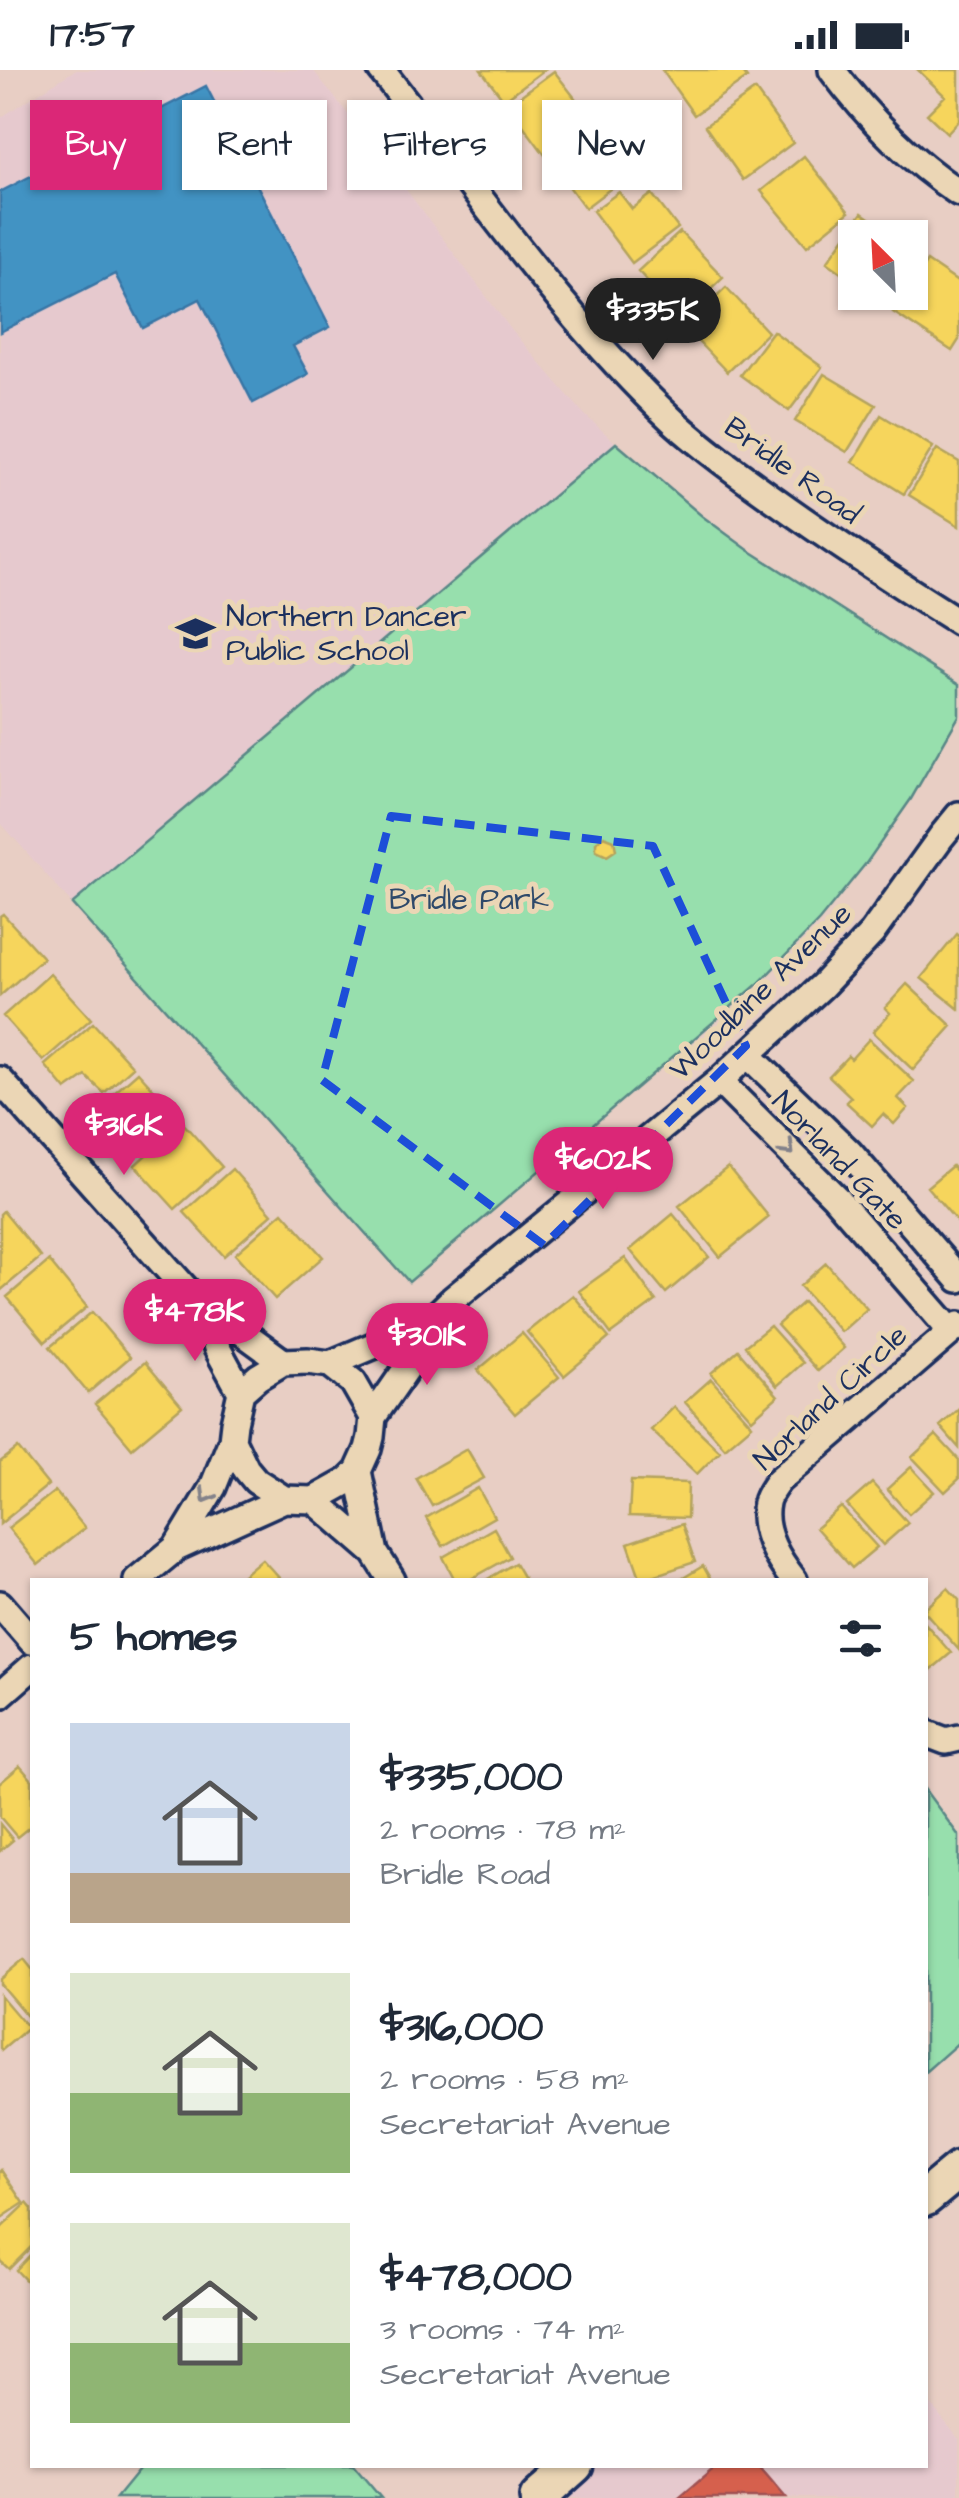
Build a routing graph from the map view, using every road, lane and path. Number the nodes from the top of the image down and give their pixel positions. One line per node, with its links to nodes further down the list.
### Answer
1 (382, 70): 4 (street, Bridle Road)
2 (832, 70): 3 (street)
3 (959, 193)
4 (959, 622)
5 (959, 796): 7 (street, Woodbine Avenue)
6 (959, 816): 7 (street, Woodbine Avenue)
7 (941, 837): 8 (street, Woodbine Avenue)
8 (748, 1055): 10 (street, Woodbine Avenue); 11 (street, Norland Gate)
9 (0, 1080): 12 (street)
10 (718, 1081): 13 (street, Norland Gate, one-way to 13); 14 (street, Woodbine Avenue)
11 (959, 1278)
12 (208, 1312): 15 (street); 17 (street)
13 (955, 1328): 27 (street, Norland Circle)
14 (422, 1329): 16 (street, Woodbine Avenue); 18 (street, Woodbine Avenue)
15 (283, 1362): 16 (street); 17 (street)
16 (330, 1364): 18 (street)
17 (241, 1392): 19 (street)
18 (373, 1417): 20 (street)
19 (232, 1440): 21 (street); 23 (street, one-way to 23)
20 (358, 1471): 22 (street); 24 (street)
21 (284, 1499): 22 (street); 23 (street)
22 (314, 1500): 24 (street)
23 (176, 1548): 25 (street)
24 (375, 1553): 26 (street)
25 (139, 1578)
26 (391, 1578)
27 (792, 1578)
28 (0, 1604): 29 (street)
29 (30, 1639)
30 (30, 1669): 31 (street)
31 (0, 1695)
32 (928, 1734): 33 (street)
33 (959, 1738)
34 (959, 2170): 35 (street)
35 (928, 2196)
36 (572, 2468): 37 (street)
37 (538, 2498)

